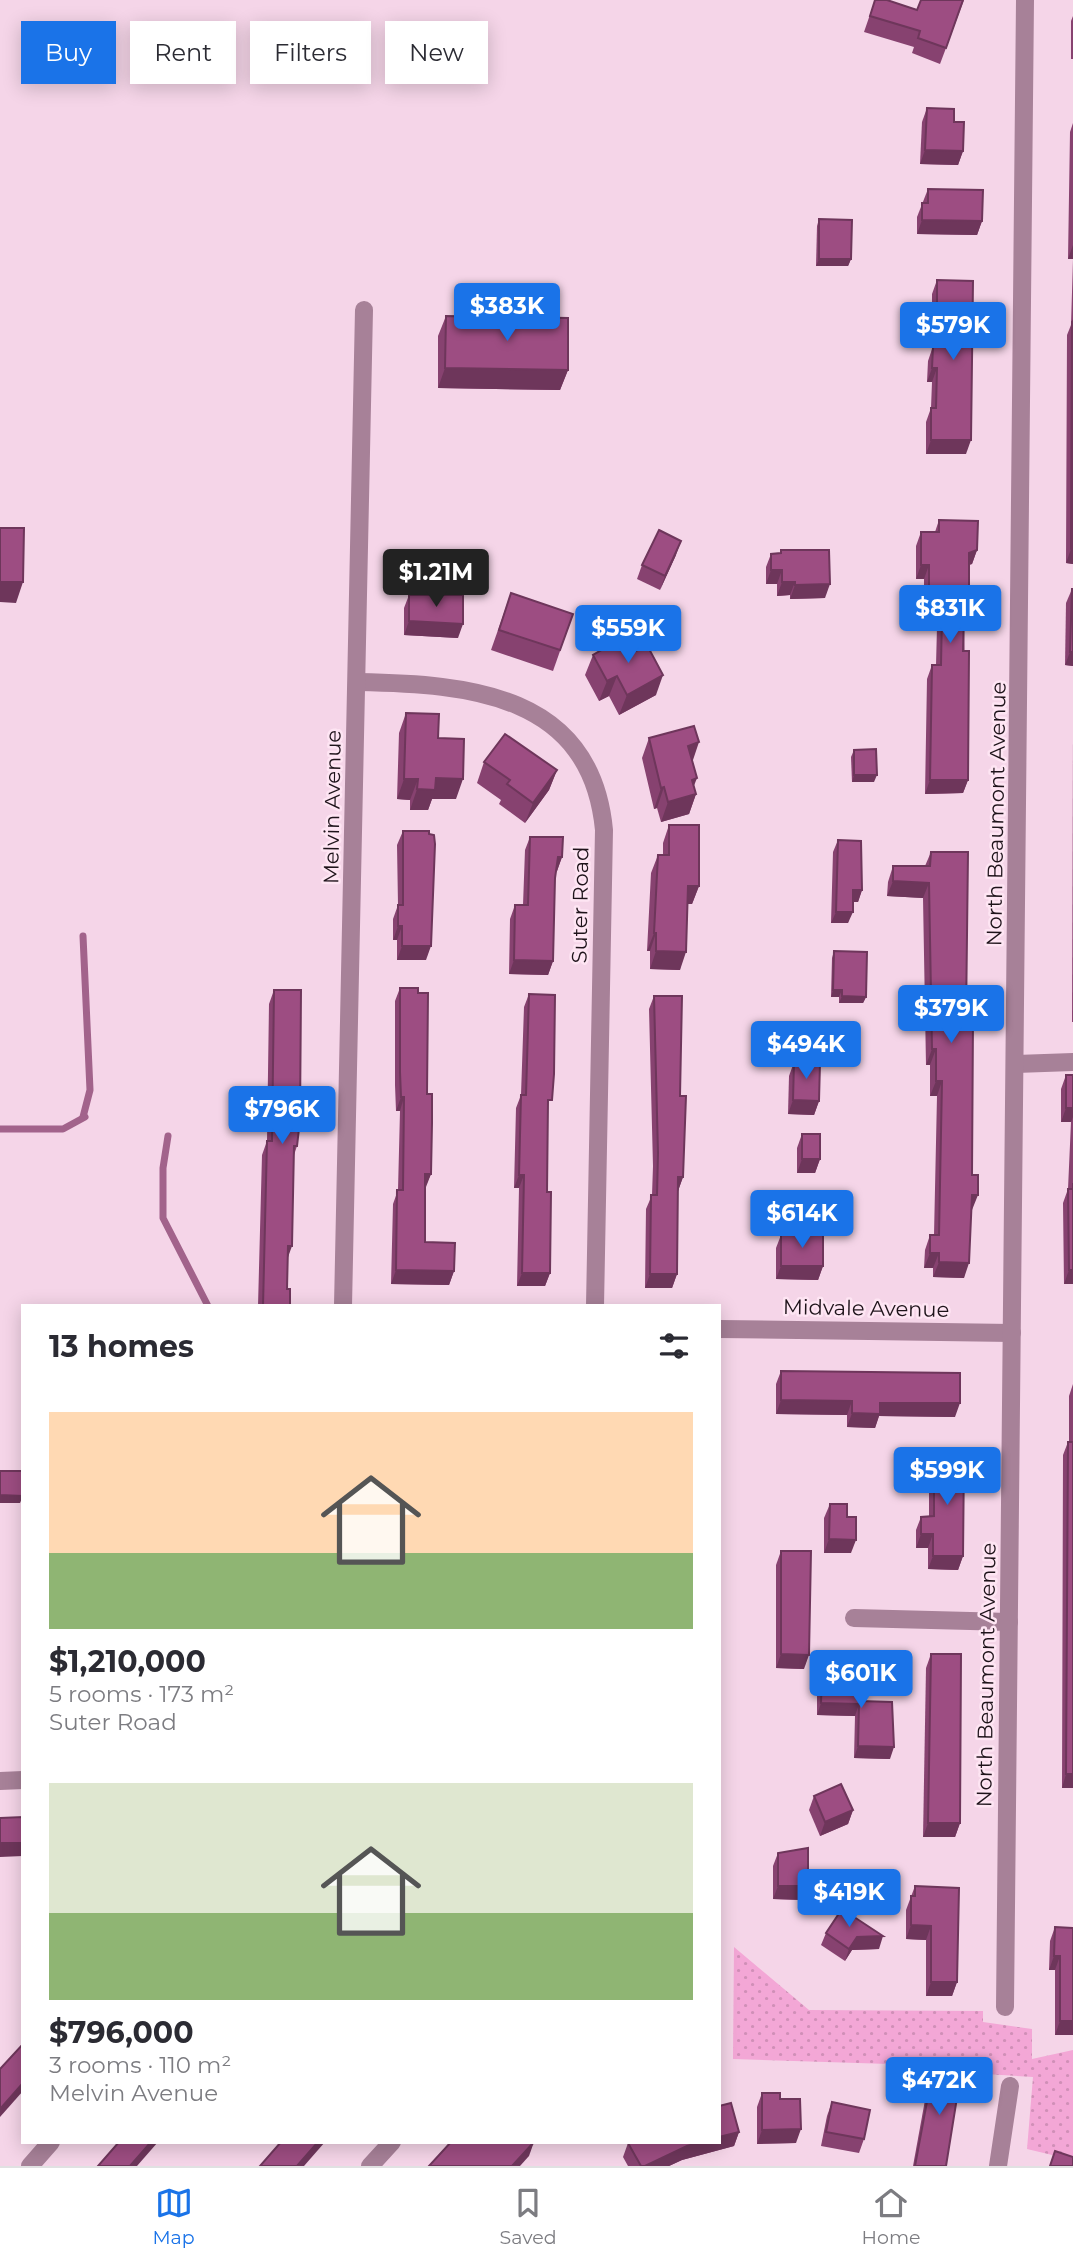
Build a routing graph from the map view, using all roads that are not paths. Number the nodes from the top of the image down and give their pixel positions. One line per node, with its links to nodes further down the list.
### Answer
1 (1026, 0): 5 (street, North Beaumont Avenue)
2 (364, 310): 3 (street, Melvin Avenue)
3 (358, 681): 6 (street, Melvin Avenue); 7 (street, Suter Road)
4 (1073, 1062): 5 (street)
5 (1016, 1064): 9 (street, North Beaumont Avenue)
6 (343, 1304)
7 (595, 1304)
8 (721, 1329): 9 (street, Midvale Avenue)
9 (1012, 1333): 11 (street, North Beaumont Avenue)
10 (854, 1618): 11 (street)
11 (1009, 1622): 14 (street, North Beaumont Avenue)
12 (21, 1780): 13 (street)
13 (0, 1781)
14 (1005, 2007)
15 (1010, 2086): 20 (street)
16 (49, 2144): 18 (street)
17 (390, 2144): 19 (street)
18 (30, 2166)
19 (370, 2166)
20 (998, 2166)

